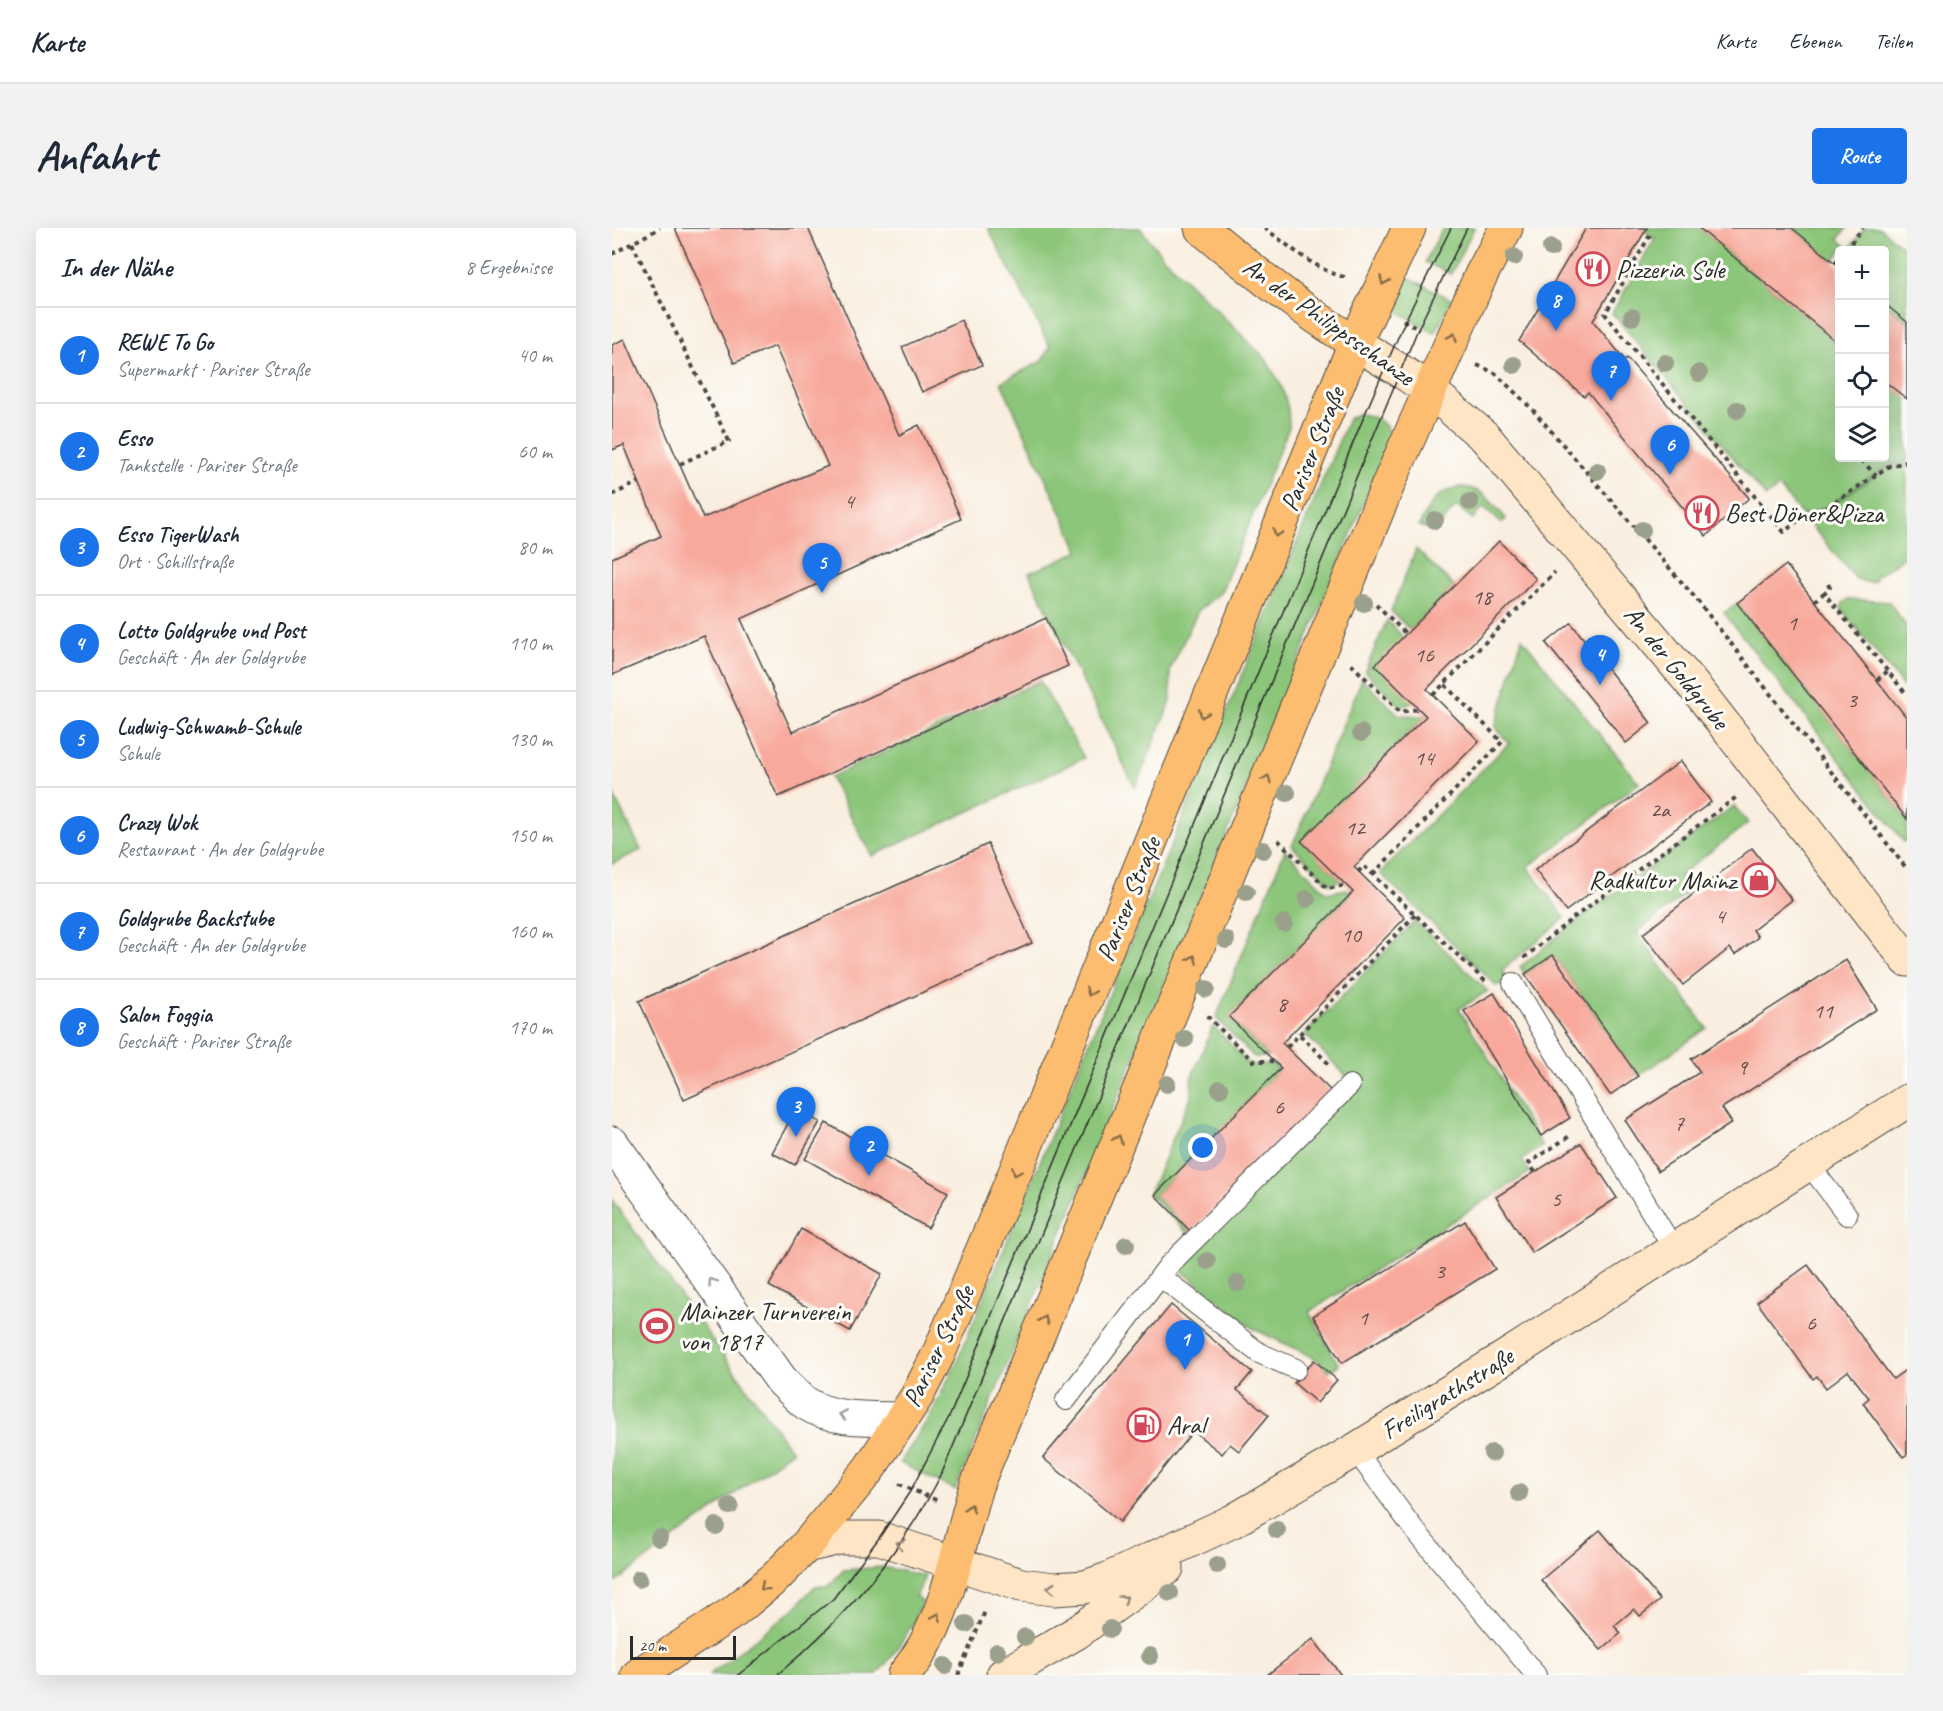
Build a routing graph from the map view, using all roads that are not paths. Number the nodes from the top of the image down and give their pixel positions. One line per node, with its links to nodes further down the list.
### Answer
1 (1409, 228): 4 (main road, Pariser Straße, one-way to 4)
2 (1506, 228): 5 (main road, one-way to 2)
3 (1218, 234): 4 (main road, An der Philippsschanze)
4 (1355, 343): 5 (street, An der Philippsschanze); 17 (main road, Pariser Straße, one-way to 17)
5 (1429, 390): 6 (street, An der Goldgrube); 21 (main road, one-way to 5)
6 (1907, 960)
7 (1513, 983): 13 (lane)
8 (1350, 1085): 14 (lane)
9 (1907, 1101): 11 (street, Freiligrathstraße)
10 (612, 1143): 17 (street, one-way to 10)
11 (1808, 1163): 12 (lane); 13 (street, Freiligrathstraße)
12 (1847, 1215)
13 (1673, 1248): 18 (street, Freiligrathstraße)
14 (1161, 1276): 15 (lane); 16 (lane)
15 (1296, 1369)
16 (1066, 1400)
17 (902, 1419): 20 (main road, Pariser Straße)
18 (1354, 1450): 19 (street, Freiligrathstraße); 25 (lane)
19 (1233, 1521): 21 (street, Freiligrathstraße, one-way to 21); 24 (street, one-way to 19)
20 (806, 1546): 21 (street, one-way to 20); 22 (main road, Pariser Straße, one-way to 22)
21 (955, 1564): 23 (main road, one-way to 21)
22 (638, 1675)
23 (904, 1675)
24 (1003, 1675)
25 (1536, 1675)

